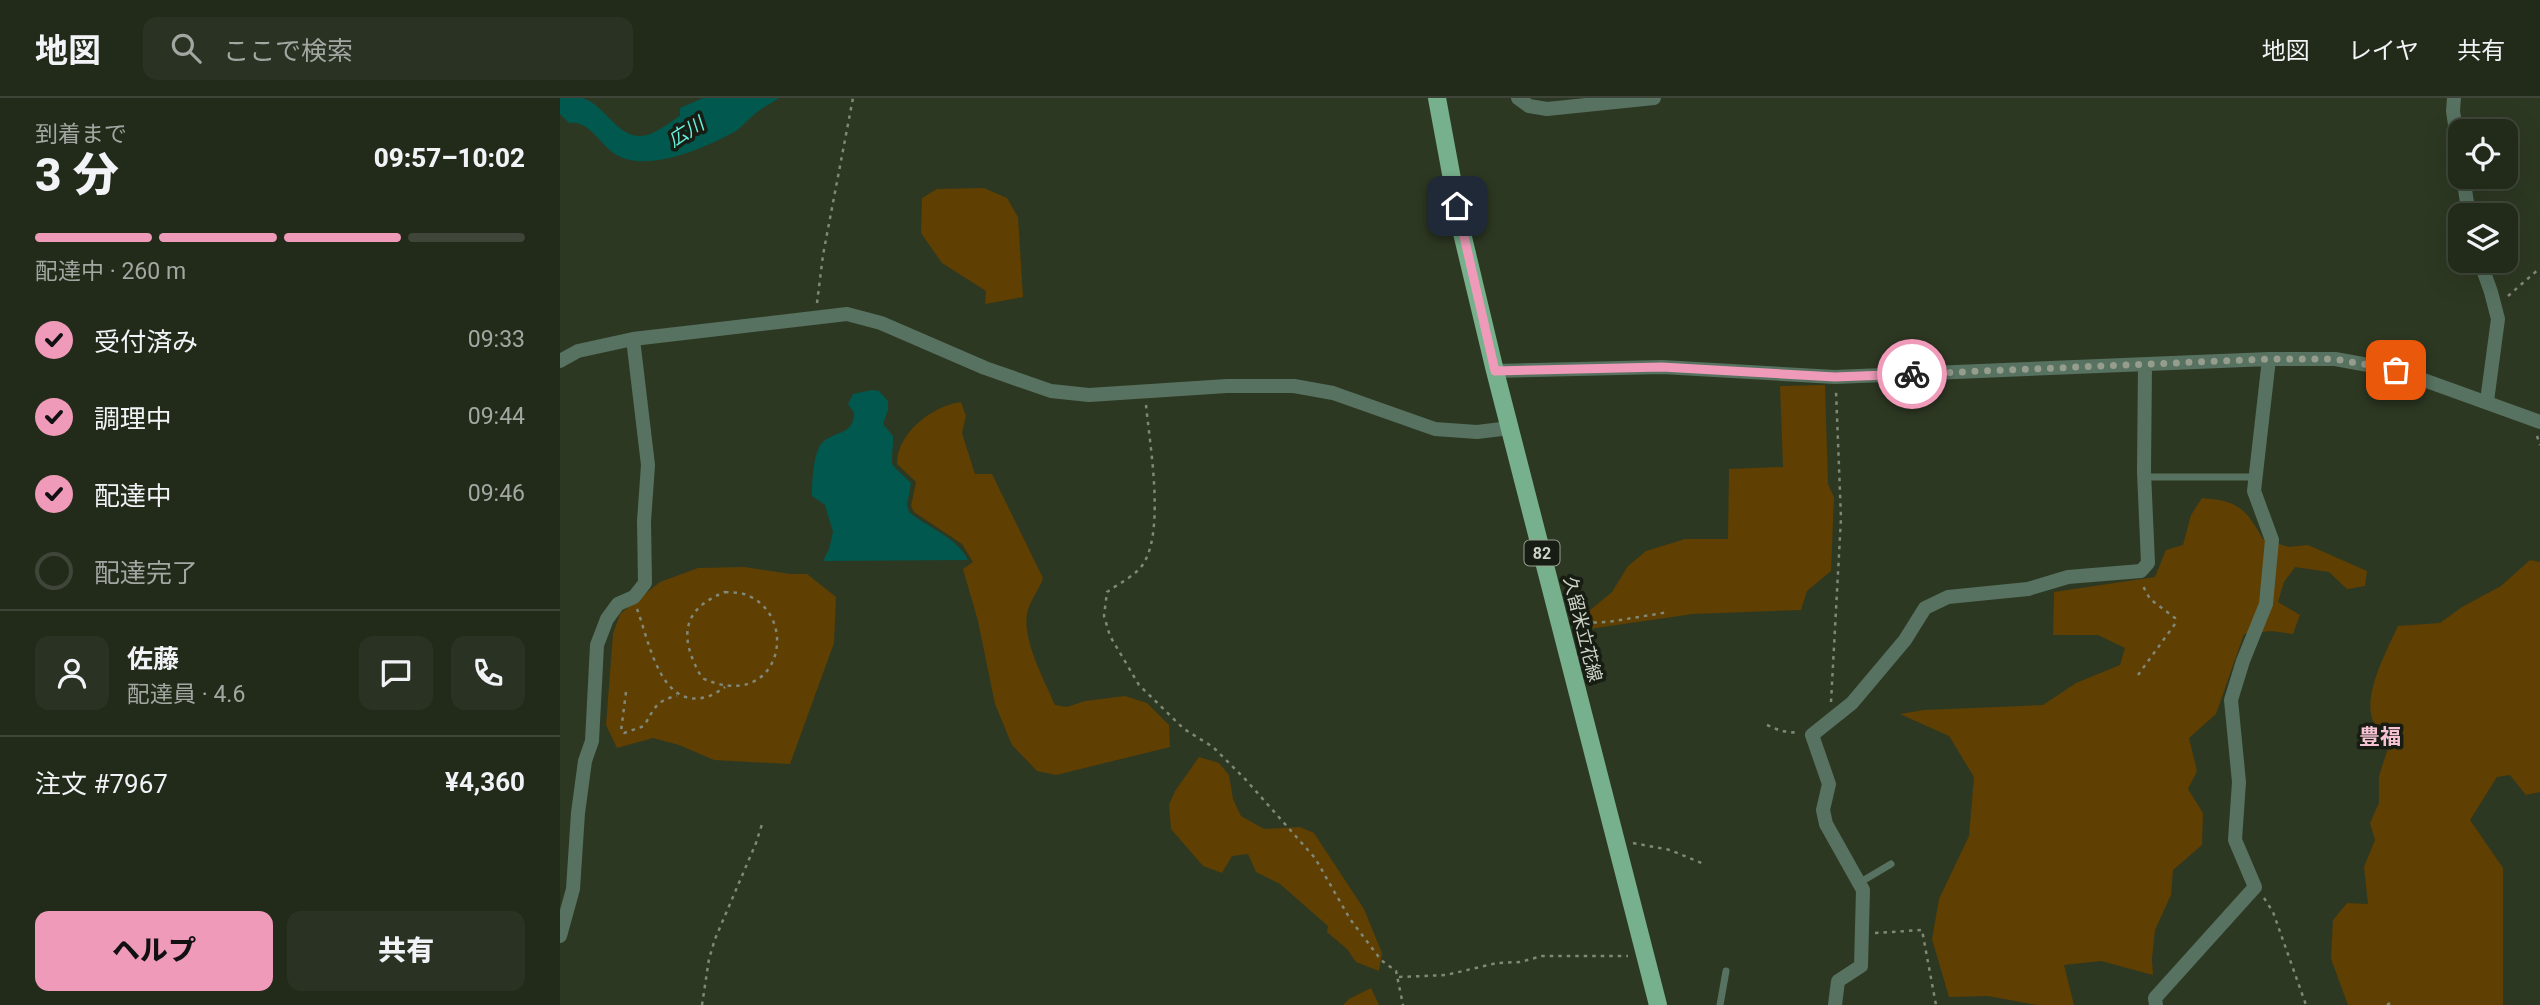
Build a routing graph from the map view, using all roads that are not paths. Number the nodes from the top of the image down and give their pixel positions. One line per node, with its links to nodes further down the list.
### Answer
1 (1437, 98): 11 (main road, 久留米立花線 / 82)
2 (1518, 98): 3 (street)
3 (1654, 98)
4 (2454, 98): 5 (street)
5 (2454, 119)
6 (2484, 273): 12 (street)
7 (633, 339): 9 (street); 14 (street); 19 (street)
8 (2269, 359): 10 (street); 12 (street); 16 (street)
9 (560, 361)
10 (2145, 365): 11 (street); 15 (street)
11 (1495, 371): 14 (main road, 久留米立花線 / 82)
12 (2487, 401): 13 (street)
13 (2540, 422)
14 (1510, 428): 21 (main road, 久留米立花線 / 82)
15 (2144, 477): 16 (lane); 18 (street)
16 (2255, 477): 24 (street)
17 (1891, 863): 18 (lane)
18 (1859, 883): 23 (street)
19 (560, 936)
20 (1726, 971): 22 (lane)
21 (1658, 1005)
22 (1720, 1005)
23 (1835, 1005)
24 (2156, 1005)

